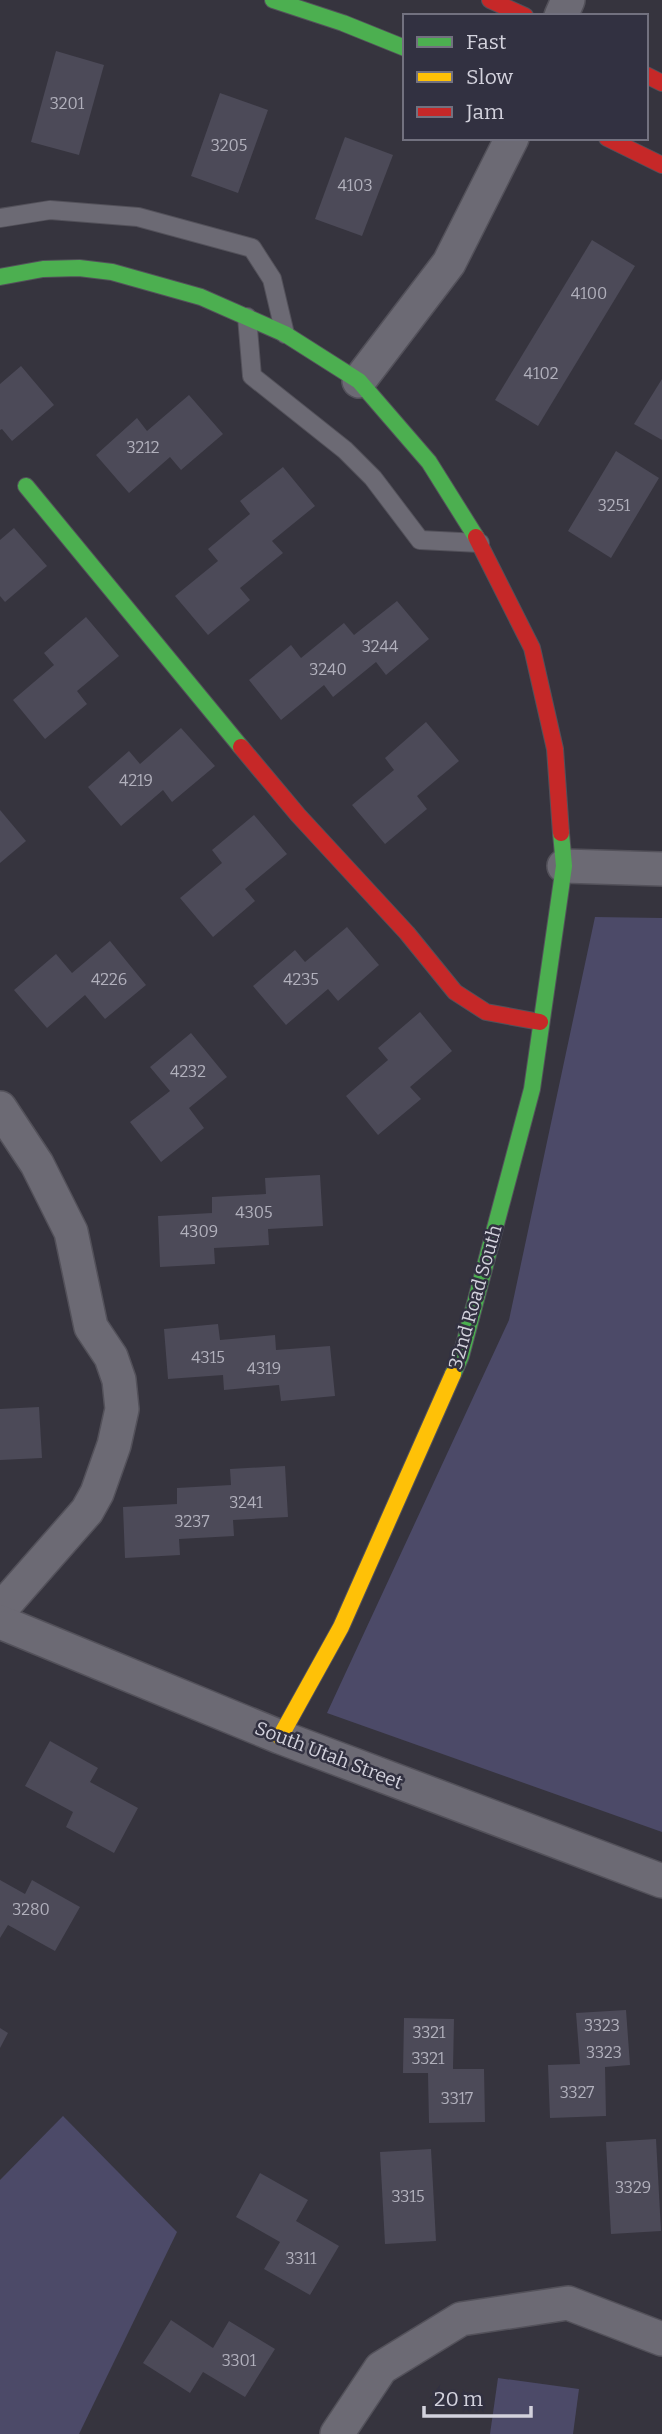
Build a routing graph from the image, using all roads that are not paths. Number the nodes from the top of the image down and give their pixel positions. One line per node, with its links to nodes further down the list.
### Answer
1 (273, 0): 4 (street)
2 (490, 0): 3 (street)
3 (521, 14)
4 (403, 47)
5 (511, 140): 12 (street)
6 (611, 140): 7 (street)
7 (662, 165)
8 (0, 218): 11 (lane)
9 (0, 277): 10 (street, 32nd Road South)
10 (247, 317): 11 (street, 32nd Road South); 14 (lane)
11 (285, 334): 12 (street, 32nd Road South)
12 (359, 382): 14 (street, 32nd Road South)
13 (26, 486): 17 (street)
14 (480, 543): 15 (street, 32nd Road South)
15 (564, 866): 16 (street); 17 (street, 32nd Road South)
16 (662, 869)
17 (540, 1022): 21 (street, 32nd Road South)
18 (0, 1108): 19 (street)
19 (0, 1610)
20 (0, 1622): 21 (street, South Utah Street)
21 (280, 1737): 22 (street, South Utah Street)
22 (662, 1881)
23 (662, 2339): 24 (street)
24 (337, 2434)

